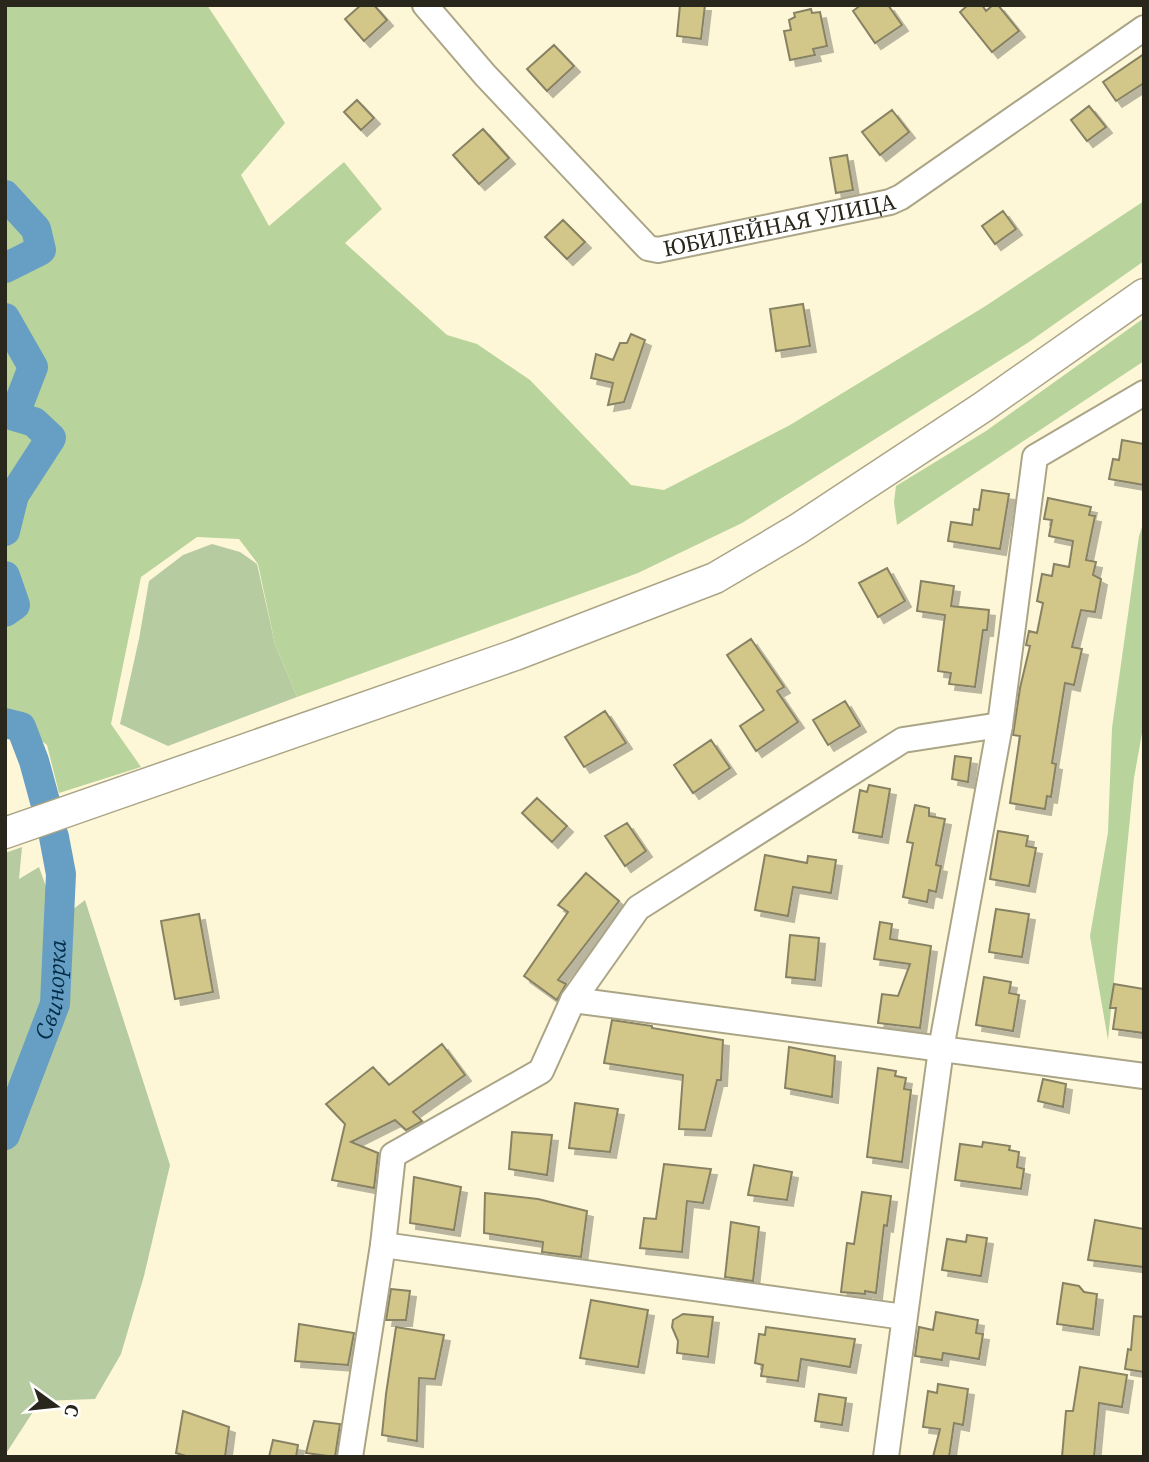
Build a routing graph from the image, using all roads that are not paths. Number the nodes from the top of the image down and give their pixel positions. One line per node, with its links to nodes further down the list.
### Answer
1 (425, 5): 2 (street, ЮБИЛЕЙНАЯ УЛИЦА)
2 (1144, 28)
3 (1144, 294): 6 (main road)
4 (1144, 394): 5 (street)
5 (1000, 725): 7 (street); 8 (street)
6 (5, 833)
7 (573, 1000): 8 (street); 10 (street)
8 (941, 1049): 9 (street); 11 (street)
9 (1144, 1076)
10 (383, 1245): 11 (street); 12 (street)
11 (904, 1317): 13 (street)
12 (350, 1457)
13 (887, 1457)

